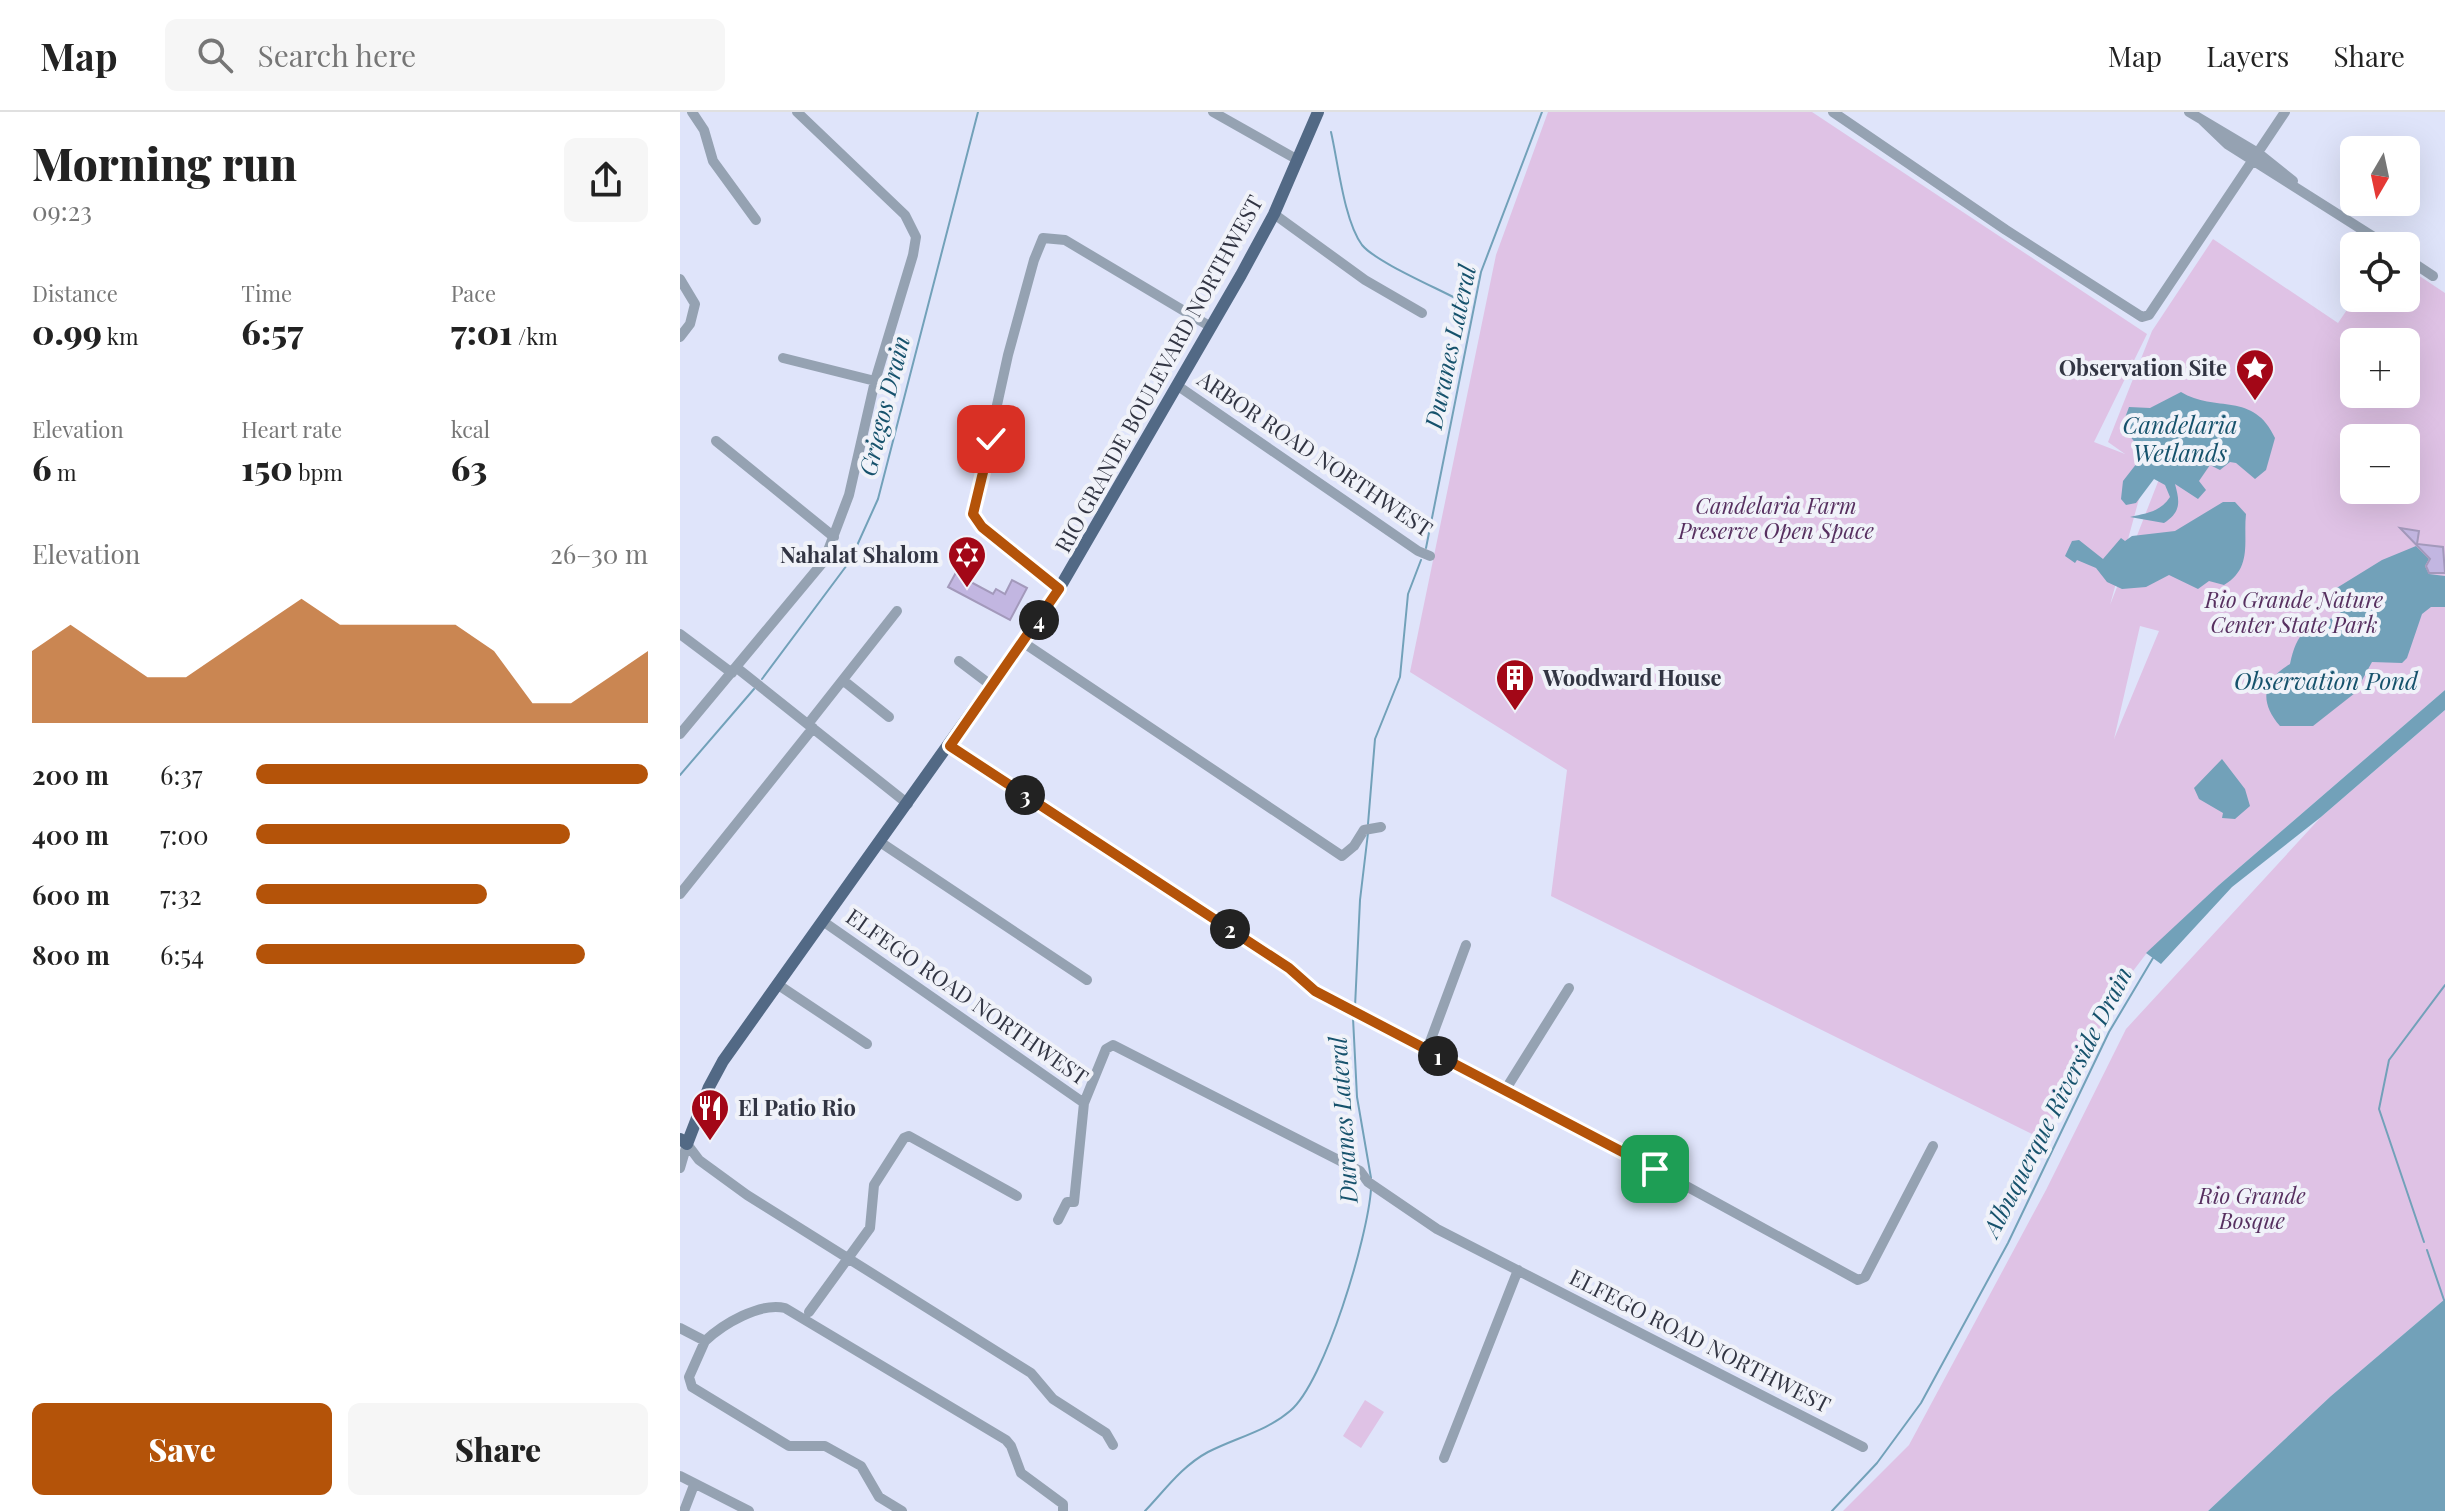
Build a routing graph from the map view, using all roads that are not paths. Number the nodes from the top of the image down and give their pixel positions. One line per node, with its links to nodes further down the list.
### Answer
1 (692, 112): 11 (street)
2 (797, 112): 20 (street)
3 (1213, 112): 9 (street)
4 (1318, 112): 9 (main road, RIO GRANDE BOULEVARD NORTHWEST)
5 (1833, 112): 8 (street)
6 (2189, 112): 8 (street)
7 (2285, 112): 8 (street)
8 (2255, 157): 12 (street)
9 (1298, 160): 10 (main road, RIO GRANDE BOULEVARD NORTHWEST)
10 (1274, 214): 16 (street); 17 (main road, RIO GRANDE BOULEVARD NORTHWEST)
11 (756, 220)
12 (2367, 232)
13 (2420, 267): 14 (street)
14 (2433, 276)
15 (680, 279): 18 (street)
16 (1422, 313)
17 (1211, 327): 21 (main road, RIO GRANDE BOULEVARD NORTHWEST); 25 (street)
18 (680, 337)
19 (783, 358): 20 (street)
20 (875, 381): 23 (street)
21 (1178, 386): 24 (street, ARBOR ROAD NORTHWEST); 25 (main road, RIO GRANDE BOULEVARD NORTHWEST)
22 (716, 441): 23 (street)
23 (834, 537): 30 (street)
24 (1430, 556)
25 (1059, 589): 28 (main road, RIO GRANDE BOULEVARD NORTHWEST)
26 (897, 611): 31 (street)
27 (680, 634): 30 (street)
28 (1024, 643): 32 (main road, RIO GRANDE BOULEVARD NORTHWEST); 38 (street)
29 (959, 661): 32 (street)
30 (734, 671): 34 (street); 35 (street)
31 (844, 681): 33 (street); 34 (street)
32 (992, 686): 36 (main road, RIO GRANDE BOULEVARD NORTHWEST)
33 (889, 717)
34 (811, 726): 37 (street); 40 (street)
35 (680, 734)
36 (950, 746): 37 (main road, RIO GRANDE BOULEVARD NORTHWEST); 47 (street)
37 (908, 804): 39 (main road, RIO GRANDE BOULEVARD NORTHWEST)
38 (1373, 827)
39 (880, 842): 41 (main road, RIO GRANDE BOULEVARD NORTHWEST); 43 (street)
40 (680, 894)
41 (824, 922): 44 (main road, RIO GRANDE BOULEVARD NORTHWEST); 49 (street, ELFEGO ROAD NORTHWEST)
42 (1466, 945): 47 (street)
43 (1087, 980)
44 (777, 984): 46 (street); 50 (main road, RIO GRANDE BOULEVARD NORTHWEST)
45 (1569, 988): 48 (street)
46 (867, 1044)
47 (1427, 1050): 48 (street)
48 (1504, 1092): 51 (street)
49 (1084, 1103): 54 (street); 56 (street, ELFEGO ROAD NORTHWEST)
50 (683, 1141): 52 (street, RIO GRANDE BOULEVARD NORTHWEST); 55 (street)
51 (1933, 1146)
52 (680, 1168)
53 (1017, 1196): 55 (street)
54 (1058, 1220)
55 (849, 1257): 57 (street); 60 (street)
56 (1518, 1270): 61 (street, ELFEGO ROAD NORTHWEST); 62 (street)
57 (809, 1312)
58 (680, 1328): 59 (street)
59 (705, 1341): 67 (street); 68 (street)
60 (1113, 1445)
61 (1863, 1447)
62 (1444, 1458)
63 (680, 1476): 64 (street)
64 (694, 1485): 65 (street); 66 (street)
65 (684, 1511)
66 (749, 1511)
67 (902, 1511)
68 (1063, 1511)

